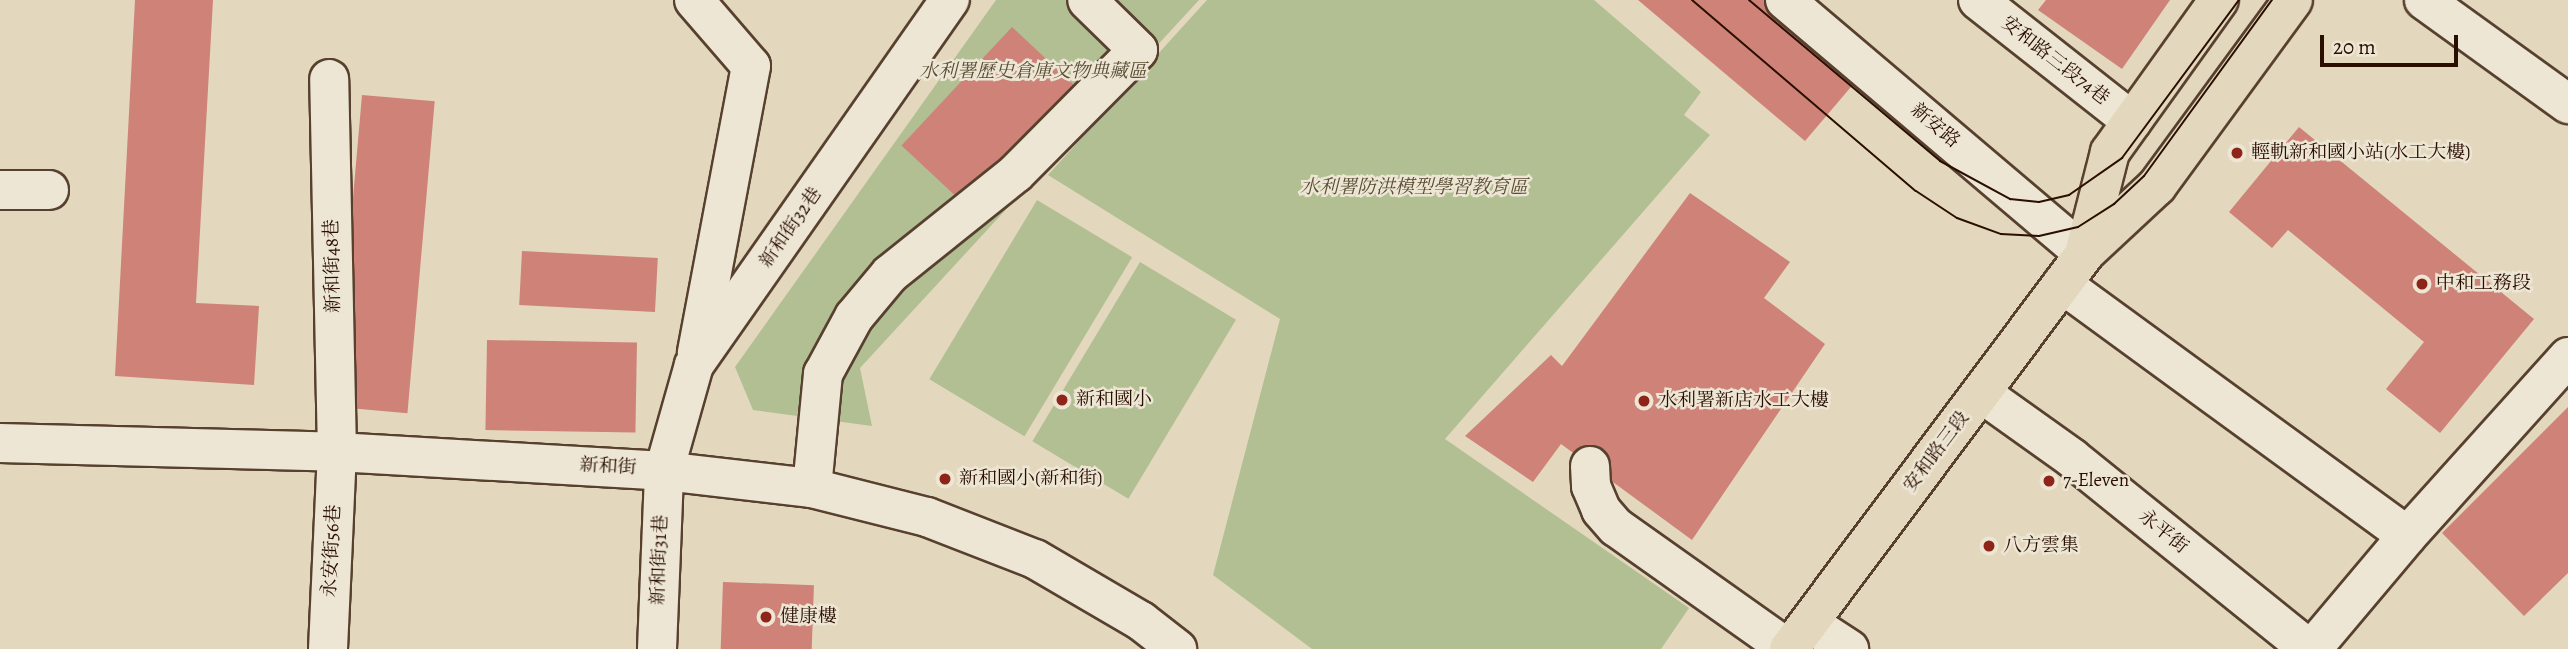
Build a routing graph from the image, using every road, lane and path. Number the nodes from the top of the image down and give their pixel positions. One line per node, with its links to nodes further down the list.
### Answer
1 (694, 0): 16 (street)
2 (950, 0): 16 (street, 新和街32巷)
3 (1087, 0): 22 (street)
4 (1785, 0): 14 (street, 新安路)
5 (1979, 0): 11 (street, 安和路三段74巷)
6 (2219, 0): 11 (main road, 安和路三段)
7 (2293, 0): 14 (main road, 安和路三段)
8 (2424, 0): 10 (street)
9 (329, 79): 19 (street, 新和街48巷)
10 (2568, 104)
11 (2132, 121): 14 (main road, 安和路三段)
12 (0, 190): 13 (street)
13 (49, 190)
14 (2073, 269): 17 (main road, 安和路三段); 23 (street, 新安路)
15 (2568, 357): 23 (street)
16 (694, 365): 21 (street, 新和街32巷)
17 (1981, 393): 24 (main road, 安和路三段); 29 (street, 永平街)
18 (0, 443): 19 (street, 新和街)
19 (337, 452): 21 (street, 新和街); 25 (street, 永安街56巷)
20 (1590, 466): 24 (street)
21 (664, 471): 22 (street, 新和街); 26 (street, 新和街31巷)
22 (812, 488): 27 (street, 新和街)
23 (2407, 536): 29 (street)
24 (1795, 640): 28 (street)
25 (328, 649)
26 (657, 649)
27 (1177, 649)
28 (1849, 649)
29 (2310, 649)

